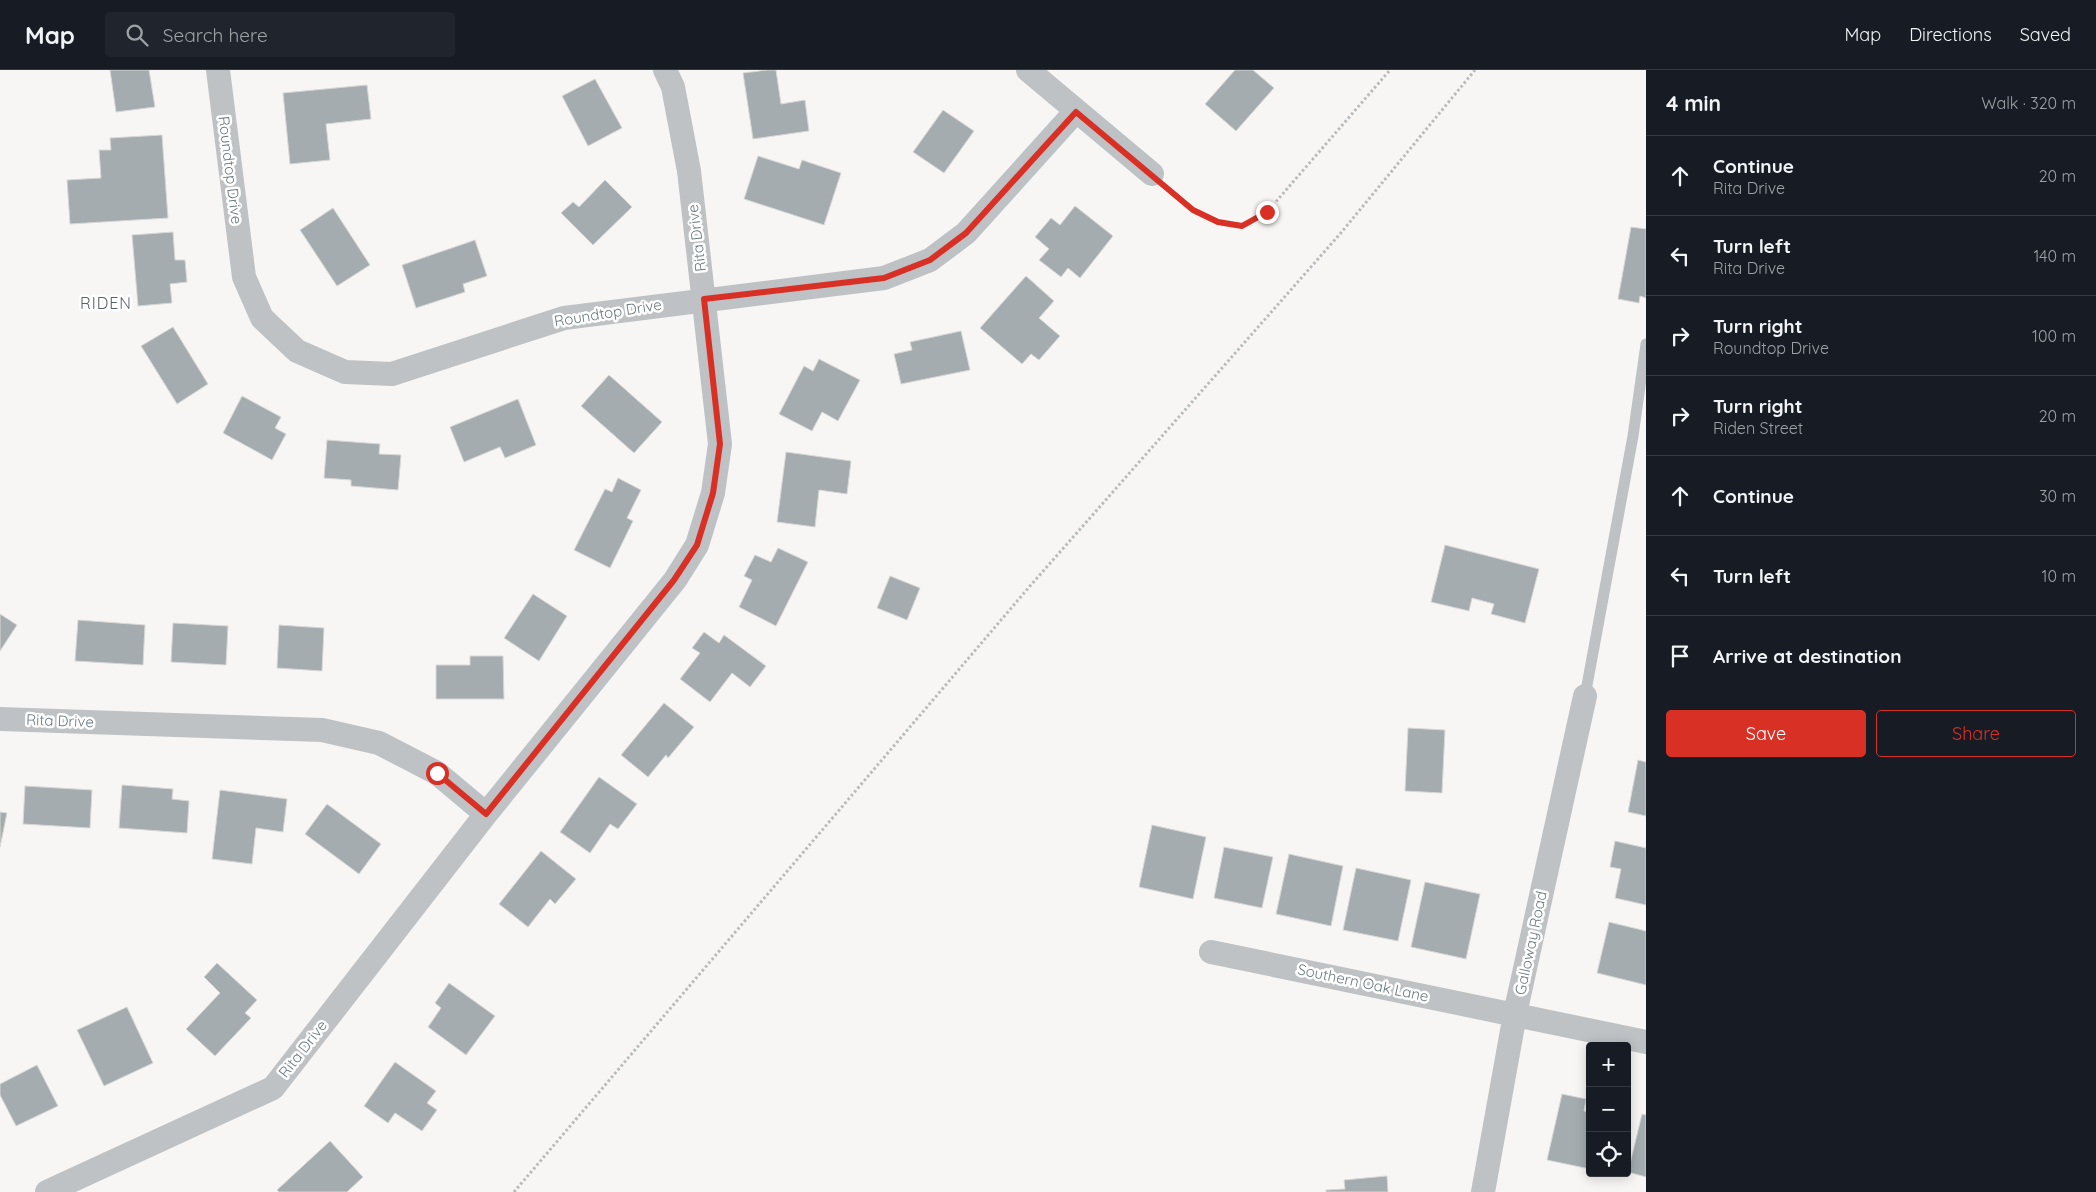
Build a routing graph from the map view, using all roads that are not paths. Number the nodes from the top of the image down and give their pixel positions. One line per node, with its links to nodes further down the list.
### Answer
1 (218, 70): 6 (street, Roundtop Drive)
2 (665, 70): 6 (street, Rita Drive)
3 (1028, 70): 4 (street)
4 (1076, 112): 5 (street); 6 (street, Roundtop Drive)
5 (1152, 174)
6 (704, 299): 10 (street, Rita Drive)
7 (1646, 344): 8 (lane)
8 (1585, 696): 12 (street, Galloway Road)
9 (0, 719): 10 (street, Rita Drive)
10 (486, 814): 14 (street, Rita Drive)
11 (1211, 952): 12 (street, Southern Oak Lane)
12 (1515, 1014): 13 (street, Southern Oak Lane); 15 (street, Galloway Road)
13 (1646, 1042)
14 (46, 1192)
15 (1483, 1192)

